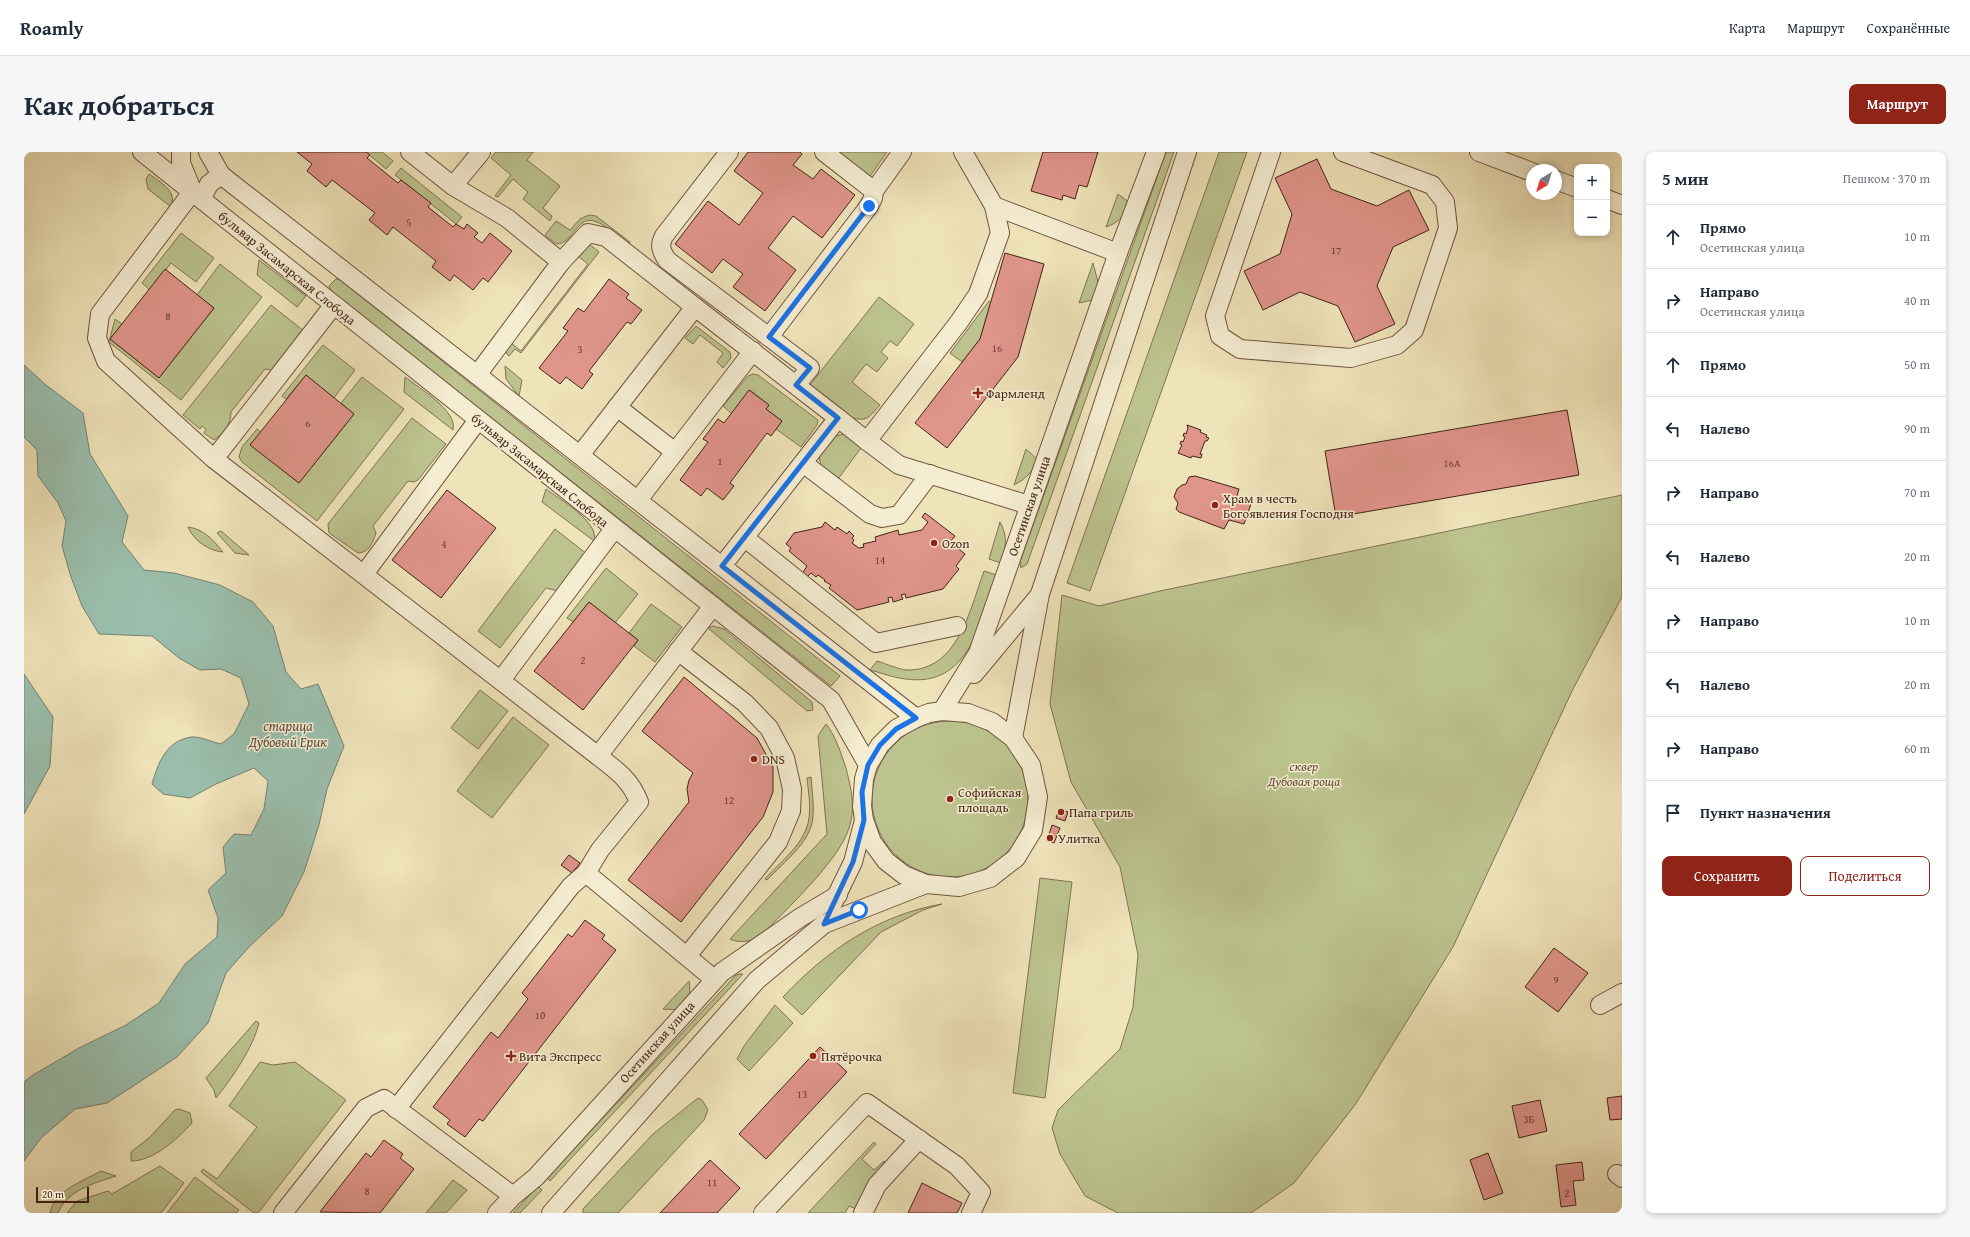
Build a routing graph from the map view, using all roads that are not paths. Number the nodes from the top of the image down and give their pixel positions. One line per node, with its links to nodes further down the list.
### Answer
1 (142, 152): 23 (street, бульвар Засамарская Слобода)
2 (181, 152): 23 (street)
3 (208, 152): 18 (street)
4 (410, 152): 20 (street)
5 (481, 152): 20 (street)
6 (729, 152): 31 (street)
7 (824, 152): 22 (street)
8 (902, 152): 22 (street)
9 (1156, 152): 27 (street, Осетинская улица)
10 (1187, 152): 50 (street)
11 (1271, 152): 16 (street)
12 (1343, 152): 16 (street)
13 (1479, 152): 15 (street)
14 (965, 153): 26 (street)
15 (1499, 156): 17 (street)
16 (1380, 158)
17 (1526, 169)
18 (221, 175): 23 (street); 33 (street)
19 (1562, 182): 21 (street)
20 (453, 186): 28 (street)
21 (1574, 187)
22 (874, 191): 31 (street)
23 (197, 195): 29 (street, бульвар Засамарская Слобода); 41 (street)
24 (1610, 200): 25 (street)
25 (1622, 205)
26 (994, 206): 27 (street); 38 (street)
27 (1118, 253): 45 (street, Осетинская улица)
28 (561, 262): 30 (street); 33 (street)
29 (333, 306): 37 (street, бульвар Засамарская Слобода); 41 (street)
30 (695, 307): 32 (street); 35 (street)
31 (769, 337): 34 (street)
32 (753, 351): 34 (street); 39 (street)
33 (477, 375): 40 (street)
34 (796, 385): 36 (street)
35 (617, 407): 39 (street); 40 (street)
36 (838, 418): 38 (street); 42 (street)
37 (478, 420): 46 (street, бульвар Засамарская Слобода); 49 (street)
38 (867, 441): 43 (street)
39 (675, 452): 44 (street)
40 (580, 455): 44 (street)
41 (214, 459): 49 (street)
42 (803, 463): 43 (street); 47 (street)
43 (930, 474): 45 (street)
44 (638, 500): 48 (street)
45 (1029, 505): 55 (street, Осетинская улица)
46 (614, 529): 51 (street, бульвар Засамарская Слобода); 54 (street)
47 (745, 538): 48 (street); 52 (street)
48 (722, 566): 56 (street)
49 (364, 574): 54 (street)
50 (1040, 594): 55 (street); 57 (street)
51 (712, 606): 53 (street); 59 (street, бульвар Засамарская Слобода)
52 (957, 626)
53 (678, 651): 58 (street); 65 (street)
54 (501, 680): 58 (street)
55 (942, 711): 56 (street); 57 (street)
56 (916, 718): 59 (street)
57 (1013, 738): 62 (street)
58 (598, 756): 61 (street)
59 (868, 765): 60 (street)
60 (864, 820): 62 (street); 63 (street)
61 (586, 873): 65 (street); 69 (street)
62 (926, 884): 64 (street)
63 (838, 895): 64 (street); 66 (street, Осетинская улица)
64 (824, 924): 74 (street)
65 (687, 956): 66 (street)
66 (714, 979): 71 (street, Осетинская улица)
67 (1622, 993): 68 (street)
68 (1600, 1005)
69 (396, 1109): 71 (street); 72 (street)
70 (919, 1139): 75 (street); 76 (street); 77 (street)
71 (513, 1196): 73 (street, Осетинская улица)
72 (283, 1213)
73 (497, 1213)
74 (551, 1213)
75 (763, 1213)
76 (863, 1213)
77 (971, 1213)

